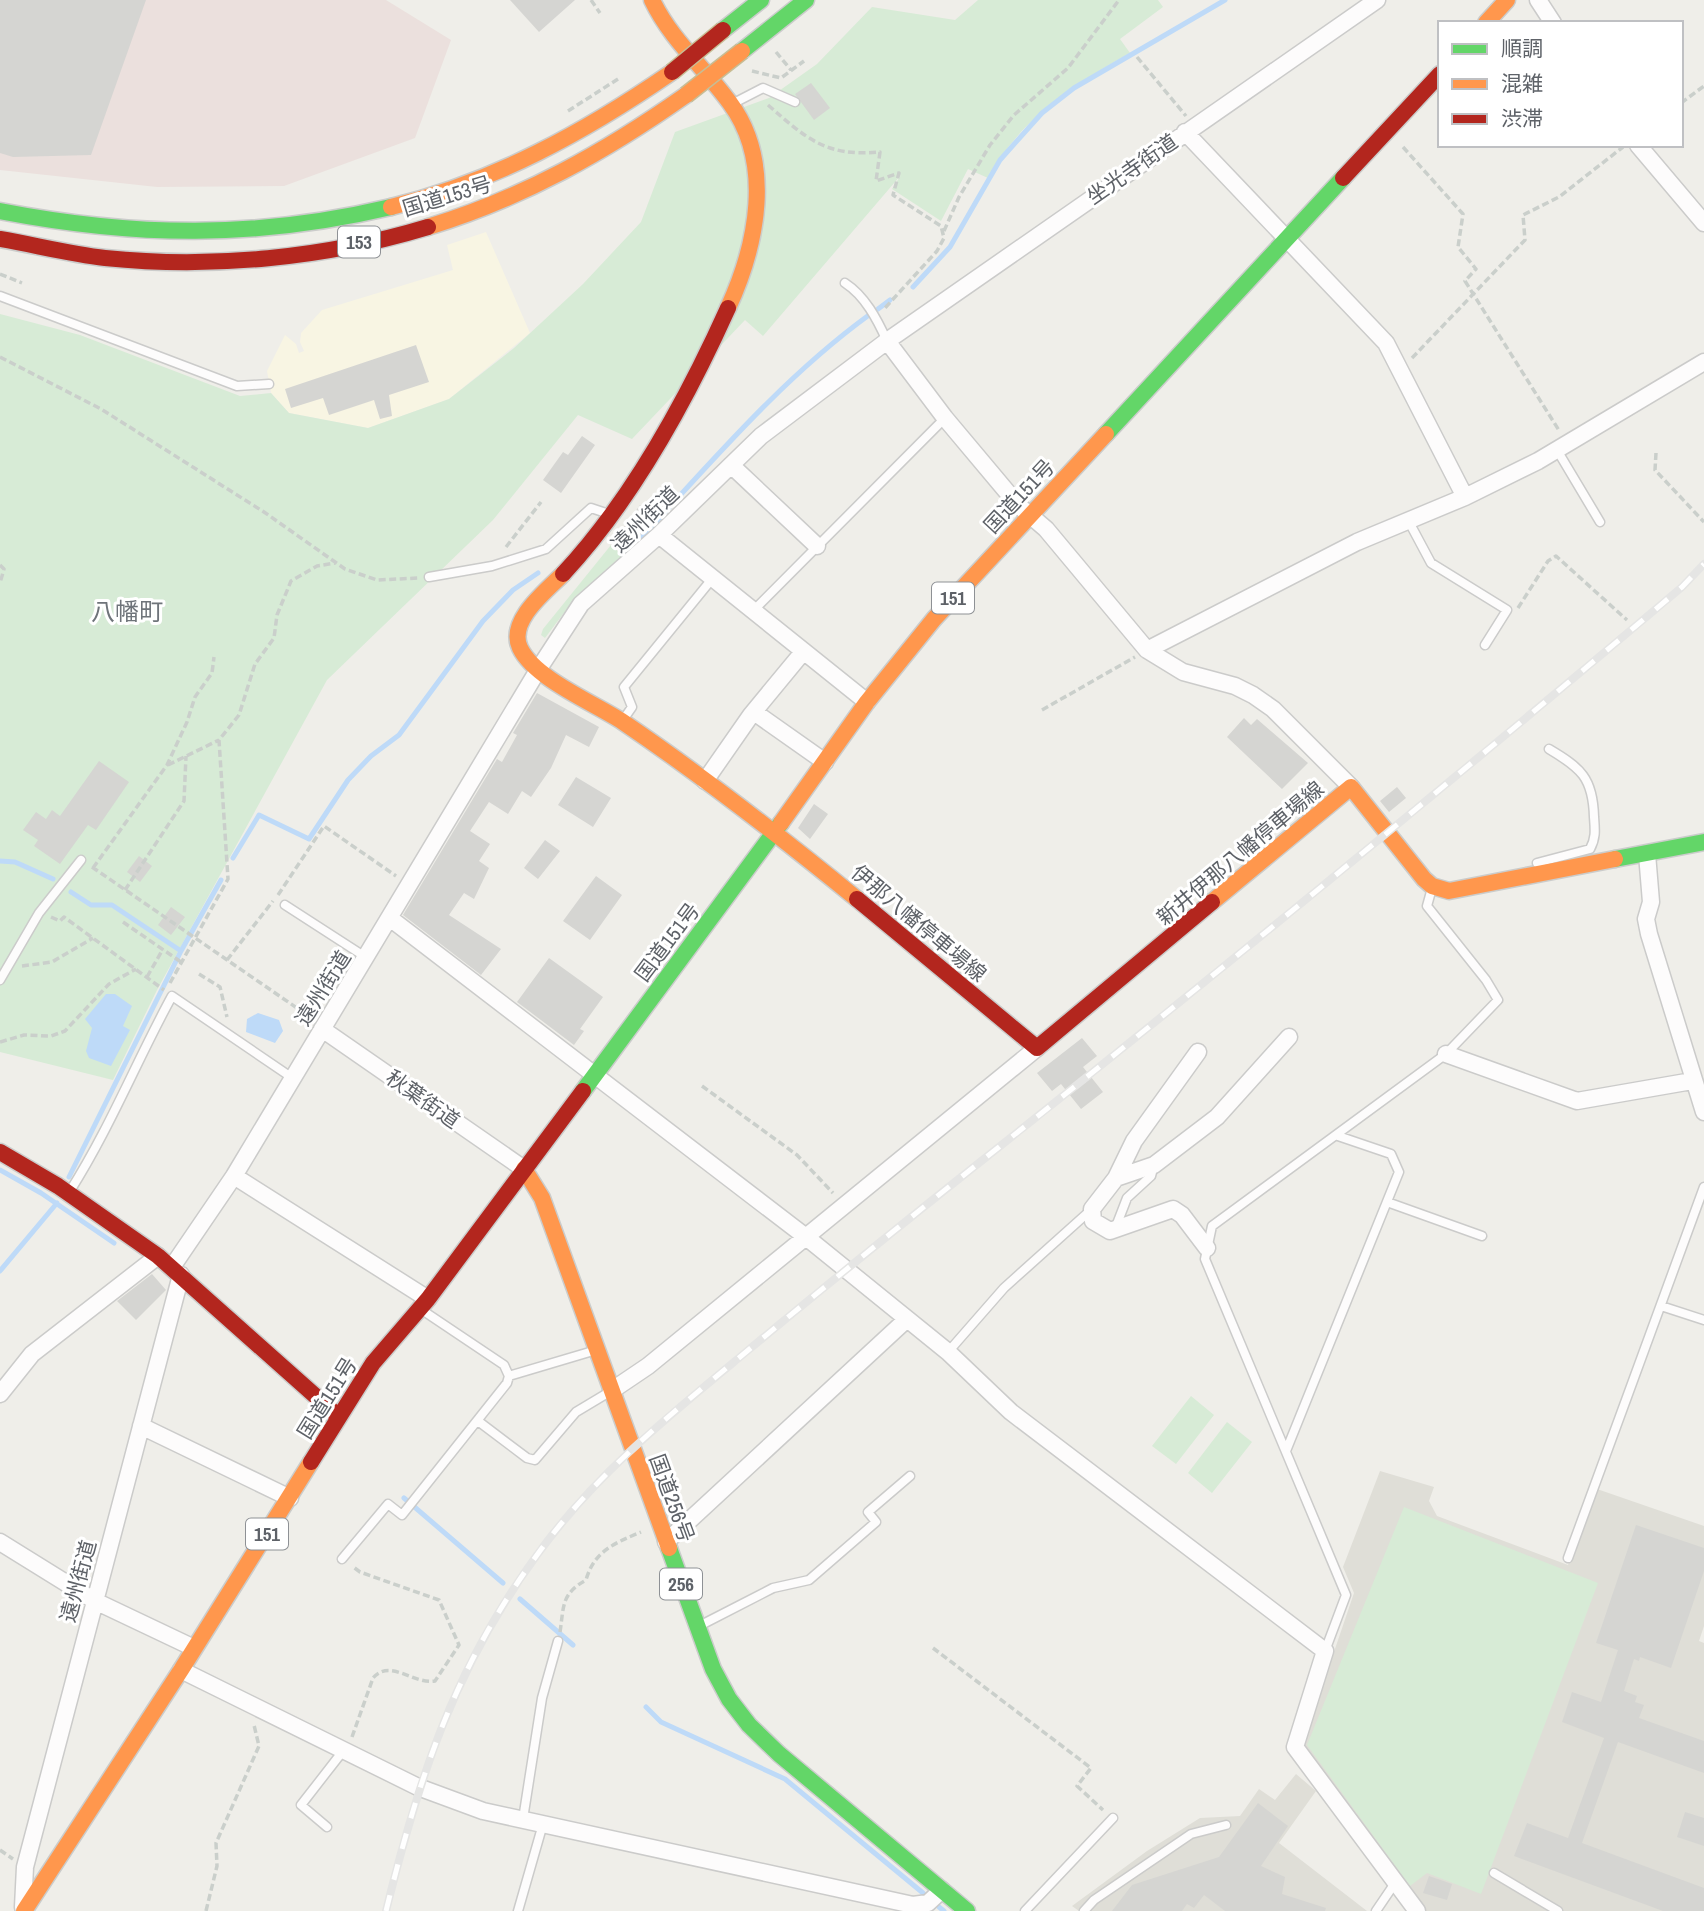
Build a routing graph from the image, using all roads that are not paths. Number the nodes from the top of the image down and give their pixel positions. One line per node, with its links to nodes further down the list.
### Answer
1 (652, 0): 11 (main road)
2 (761, 0): 14 (main road, 国道153号 / 153, bridge)
3 (806, 0): 16 (main road, 国道153号 / 153, bridge)
4 (1377, 0): 12 (street, 坐光寺街道)
5 (1507, 0): 7 (main road)
6 (1538, 0): 8 (street)
7 (1488, 21)
8 (1552, 21)
9 (1438, 76): 17 (main road, 国道151号 / 151)
10 (795, 102): 11 (lane)
11 (730, 105): 27 (main road)
12 (1190, 129): 17 (street); 20 (street, 坐光寺街道)
13 (1640, 147): 15 (street)
14 (0, 211)
15 (1704, 223)
16 (0, 239)
17 (1288, 239): 26 (street); 28 (main road, 国道151号 / 151)
18 (845, 283): 20 (lane)
19 (0, 296): 22 (lane)
20 (887, 341): 23 (street); 25 (street, 遠州街道)
21 (1704, 362): 24 (street)
22 (269, 384)
23 (945, 418): 28 (street); 32 (lane)
24 (1562, 446): 26 (street); 30 (lane)
25 (731, 465): 31 (street, 遠州街道); 32 (street)
26 (1465, 497): 29 (street)
27 (608, 513): 33 (lane); 39 (main road)
28 (1030, 516): 37 (street); 40 (main road, 国道151号 / 151)
29 (1408, 520): 36 (lane); 37 (street)
30 (1600, 522)
31 (659, 535): 34 (street); 39 (street, 遠州街道)
32 (817, 546): 35 (lane)
33 (429, 577)
34 (712, 579): 35 (street); 42 (lane)
35 (753, 611): 38 (street)
36 (1485, 645)
37 (1147, 650): 46 (street)
38 (803, 652): 40 (street); 41 (street)
39 (538, 670): 42 (main road, 伊那八幡停車場線); 54 (street, 遠州街道)
40 (867, 702): 44 (main road, 国道151号 / 151)
41 (754, 712): 44 (street); 45 (street)
42 (622, 722): 45 (main road, 伊那八幡停車場線)
43 (1549, 749): 51 (lane)
44 (825, 762): 47 (main road, 国道151号 / 151)
45 (705, 781): 47 (main road, 伊那八幡停車場線)
46 (1351, 788): 52 (main road, 新井伊那八幡停車場線); 59 (main road, 新井伊那八幡停車場線)
47 (774, 831): 59 (main road, 伊那八幡停車場線); 62 (main road, 国道151号 / 151)
48 (1704, 842): 49 (main road)
49 (1647, 855): 51 (main road); 64 (street)
50 (81, 860): 56 (lane)
51 (1514, 880): 52 (main road)
52 (1432, 886): 61 (lane)
53 (285, 905): 55 (lane)
54 (391, 919): 55 (street, 遠州街道); 62 (street)
55 (367, 958): 57 (street, 遠州街道)
56 (0, 980)
57 (323, 1027): 63 (street, 遠州街道); 69 (street, 秋葉街道)
58 (1289, 1037): 68 (street)
59 (1037, 1048): 78 (street)
60 (1198, 1052): 71 (street)
61 (1446, 1054): 64 (street); 66 (lane)
62 (594, 1075): 69 (main road, 国道151号 / 151); 78 (street)
63 (291, 1077): 70 (street, 遠州街道); 73 (lane)
64 (1692, 1081): 65 (street)
65 (1704, 1112)
66 (1338, 1136): 74 (lane); 79 (lane)
67 (0, 1152): 73 (main road)
68 (1154, 1165): 71 (street); 76 (lane)
69 (524, 1169): 82 (main road, 国道151号 / 151); 86 (main road, 国道256号 / 256)
70 (234, 1176): 81 (street, 遠州街道); 82 (street)
71 (1116, 1178): 75 (street)
72 (1704, 1187): 83 (lane)
73 (69, 1193): 80 (main road)
74 (1387, 1202): 77 (lane); 94 (lane)
75 (1092, 1209): 76 (street); 87 (lane)
76 (1115, 1229): 79 (street)
77 (1482, 1236)
78 (806, 1237): 84 (street); 89 (street)
79 (1207, 1248): 94 (lane)
80 (158, 1255): 81 (main road); 90 (street)
81 (176, 1271): 91 (main road); 93 (street, 遠州街道)
82 (424, 1304): 88 (lane); 91 (main road, 国道151号 / 151)
83 (1661, 1306): 85 (lane); 99 (lane)
84 (906, 1320): 87 (street); 98 (street)
85 (1704, 1320)
86 (597, 1349): 88 (lane); 89 (main road, 国道256号 / 256)
87 (948, 1352): 105 (street)
88 (509, 1376): 92 (lane)
89 (611, 1391): 92 (lane); 98 (main road, 国道256号 / 256)
90 (0, 1394)
91 (339, 1417): 96 (main road, 国道151号 / 151)
92 (478, 1421): 100 (lane)
93 (141, 1426): 96 (street); 101 (street, 遠州街道)
94 (1286, 1451): 105 (lane)
95 (910, 1476): 102 (lane)
96 (290, 1497): 104 (main road, 国道151号 / 151)
97 (0, 1542): 101 (street)
98 (666, 1542): 102 (main road, 国道256号 / 256)
99 (1568, 1558)
100 (342, 1559)
101 (94, 1601): 104 (street); 116 (street, 遠州街道)
102 (698, 1628): 115 (main road, 国道256号 / 256)
103 (558, 1641): 109 (lane)
104 (194, 1648): 106 (main road, 国道151号 / 151)
105 (1325, 1651): 114 (street)
106 (181, 1670): 107 (street); 116 (main road, 国道151号 / 151)
107 (343, 1751): 109 (street); 112 (lane)
108 (1113, 1818): 119 (lane)
109 (523, 1819): 110 (street)
110 (543, 1824): 115 (street); 117 (lane)
111 (1226, 1825): 120 (lane)
112 (327, 1827)
113 (1494, 1873): 123 (lane)
114 (1395, 1882): 121 (lane); 122 (street)
115 (942, 1890): 118 (main road, 国道256号 / 256)
116 (24, 1911)
117 (518, 1911)
118 (967, 1911)
119 (1025, 1911)
120 (1084, 1911)
121 (1376, 1911)
122 (1417, 1911)
123 (1558, 1911)

